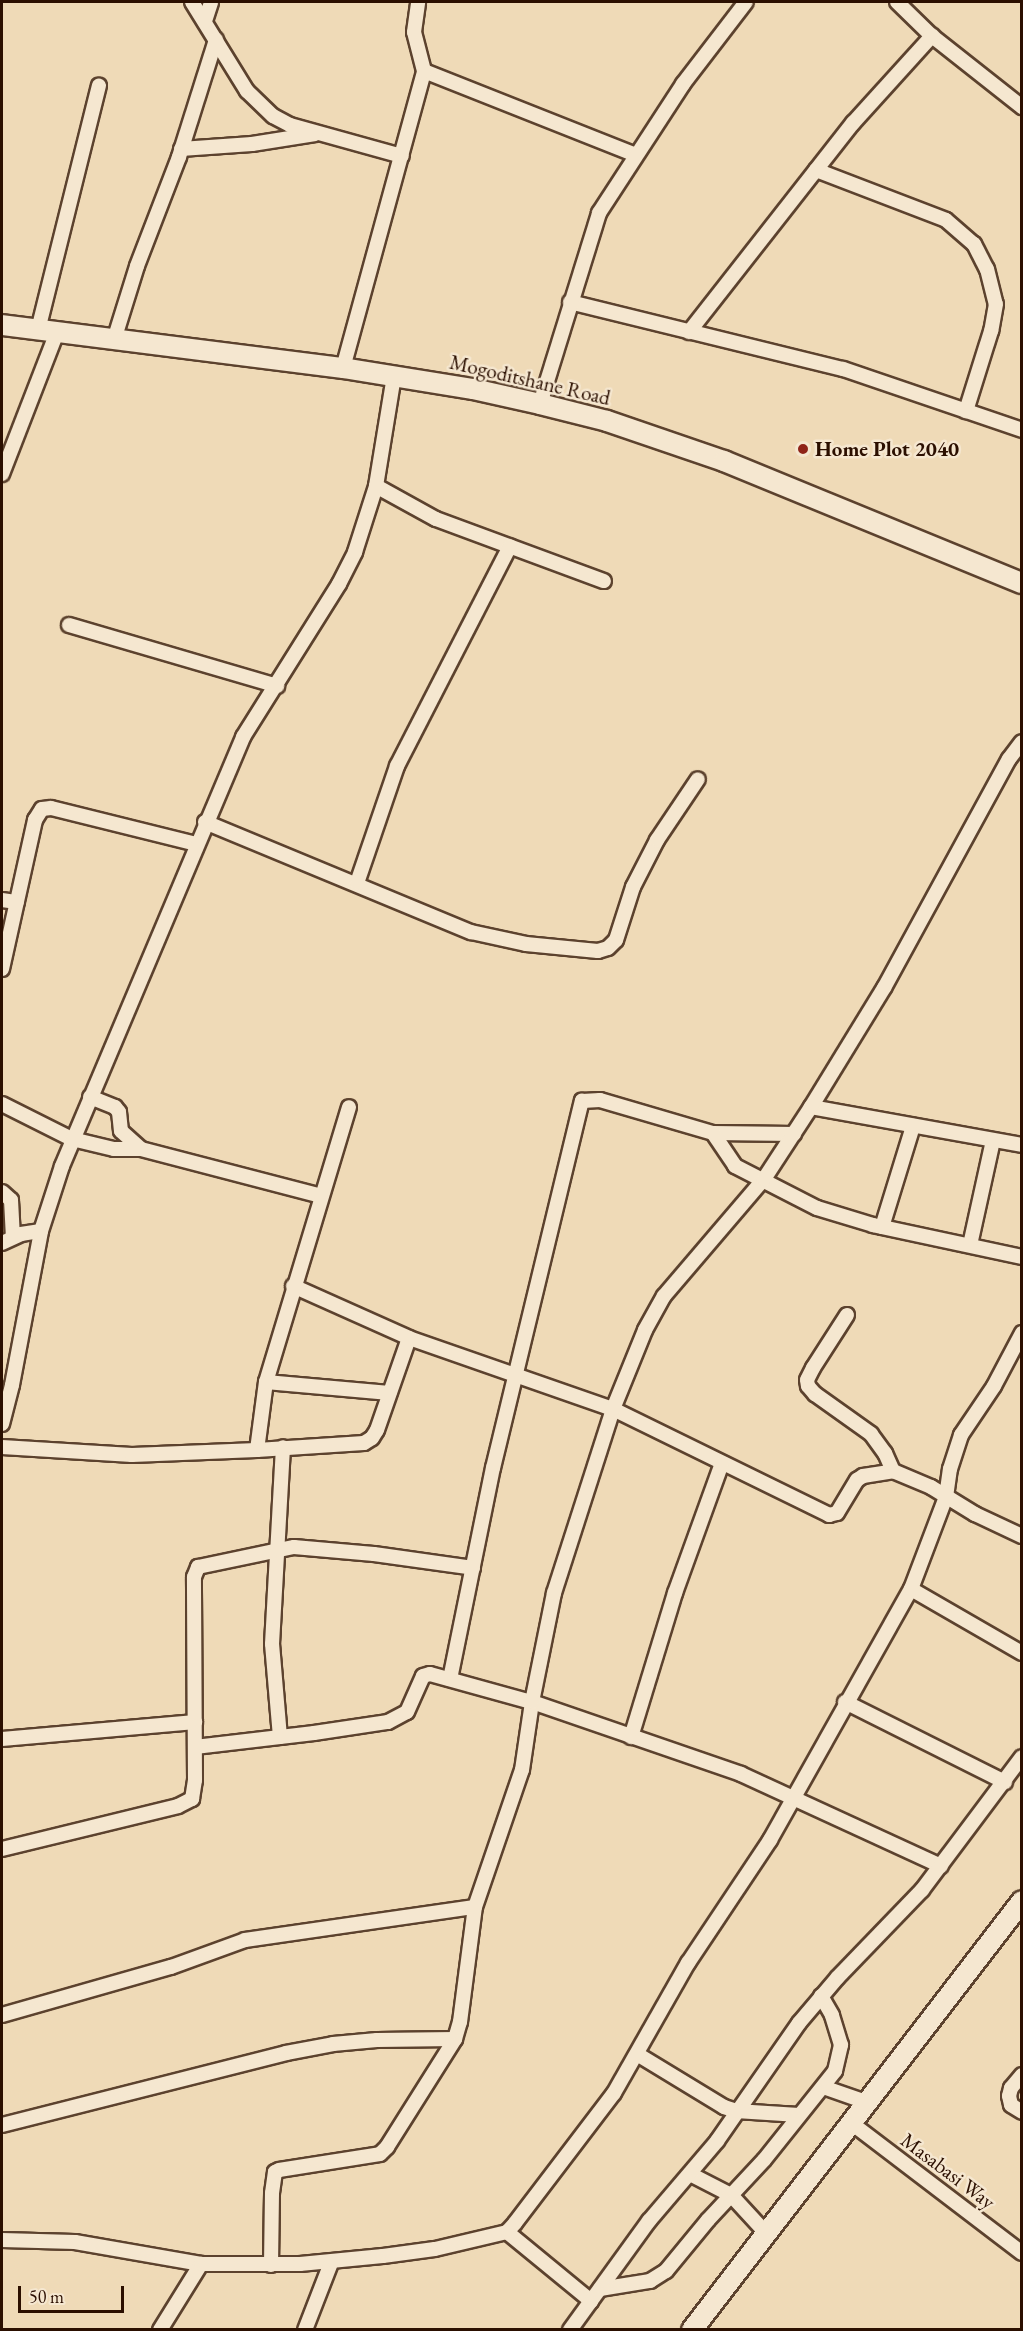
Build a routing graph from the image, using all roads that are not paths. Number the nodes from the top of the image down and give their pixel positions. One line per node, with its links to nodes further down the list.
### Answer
1 (192, 2): 6 (street)
2 (211, 2): 6 (street)
3 (418, 2): 9 (street)
4 (746, 2): 14 (street)
5 (897, 2): 7 (street)
6 (205, 21): 8 (street)
7 (932, 36): 11 (street); 16 (street)
8 (216, 40): 12 (street); 13 (street)
9 (424, 71): 14 (street); 15 (street)
10 (99, 85): 19 (street)
11 (1022, 107)
12 (320, 133): 13 (street); 15 (street)
13 (181, 149): 21 (street)
14 (636, 155): 17 (street)
15 (402, 156): 22 (street)
16 (816, 170): 20 (street); 25 (street)
17 (570, 302): 20 (street); 24 (street)
18 (2, 325): 19 (main road, Mogoditshane Road)
19 (47, 331): 21 (main road, Mogoditshane Road); 27 (street)
20 (689, 332): 25 (street)
21 (114, 340): 22 (main road, Mogoditshane Road)
22 (344, 368): 23 (main road, Mogoditshane Road)
23 (394, 376): 24 (main road, Mogoditshane Road); 28 (street)
24 (540, 404): 31 (main road, Mogoditshane Road)
25 (966, 411): 26 (street)
26 (1022, 430)
27 (2, 474)
28 (376, 486): 29 (street); 33 (street)
29 (510, 546): 30 (street); 38 (street)
30 (604, 581)
31 (1022, 583)
32 (69, 625): 33 (street)
33 (277, 686): 36 (street)
34 (1022, 742): 45 (street)
35 (698, 779): 38 (street)
36 (205, 822): 37 (street); 38 (street)
37 (196, 844): 40 (street); 42 (street)
38 (357, 883)
39 (2, 900): 40 (street)
40 (17, 902): 41 (street)
41 (2, 969)
42 (90, 1097): 49 (street); 52 (street)
43 (2, 1104): 49 (street)
44 (349, 1107): 55 (street)
45 (811, 1107): 46 (street); 48 (street)
46 (913, 1126): 50 (street); 56 (street)
47 (713, 1133): 48 (street); 53 (street); 65 (street)
48 (794, 1134): 53 (street)
49 (72, 1139): 52 (street); 57 (street)
50 (993, 1140): 51 (street); 59 (street)
51 (1022, 1145)
52 (141, 1149): 55 (street)
53 (764, 1179): 56 (street); 68 (street)
54 (2, 1192): 58 (street)
55 (321, 1196): 61 (street)
56 (882, 1227): 59 (street)
57 (40, 1231): 58 (street); 69 (street)
58 (7, 1240)
59 (970, 1245): 60 (street)
60 (1022, 1257)
61 (293, 1286): 64 (street); 66 (street)
62 (847, 1316): 74 (street)
63 (1022, 1333): 75 (street)
64 (409, 1338): 65 (street); 67 (street)
65 (515, 1373): 68 (street); 78 (street)
66 (266, 1382): 67 (street); 72 (street)
67 (390, 1393): 71 (street)
68 (613, 1408): 73 (street); 82 (street)
69 (2, 1424)
70 (2, 1447): 72 (street)
71 (283, 1447): 72 (street); 77 (street)
72 (257, 1450)
73 (722, 1463): 74 (street); 86 (street)
74 (894, 1471): 75 (street)
75 (946, 1497): 76 (street); 79 (street)
76 (1022, 1536)
77 (279, 1549): 78 (street); 84 (street); 85 (street)
78 (473, 1568): 81 (street)
79 (911, 1588): 80 (street); 83 (street)
80 (1022, 1653)
81 (450, 1679): 82 (street); 85 (street)
82 (532, 1702): 86 (street); 95 (street)
83 (845, 1702): 90 (street); 91 (street)
84 (195, 1722): 87 (street); 88 (street)
85 (280, 1737): 88 (street)
86 (631, 1737): 91 (street)
87 (2, 1739)
88 (195, 1747): 92 (street)
89 (1022, 1757): 90 (street)
90 (1005, 1782): 93 (street)
91 (791, 1799): 93 (street); 99 (street)
92 (2, 1849)
93 (941, 1866): 96 (street)
94 (1022, 1901): 102 (main road)
95 (476, 1907): 97 (street); 98 (street)
96 (822, 1996): 101 (street); 103 (street)
97 (2, 2015)
98 (455, 2039): 107 (street); 116 (street)
99 (637, 2054): 103 (street); 110 (street)
100 (1022, 2075): 104 (street)
101 (823, 2087): 102 (street); 105 (street)
102 (866, 2102): 106 (main road)
103 (736, 2111): 105 (street); 108 (street)
104 (1022, 2112)
105 (799, 2115): 109 (street)
106 (850, 2122): 111 (main road); 113 (street, Masabasi Way)
107 (2, 2125)
108 (690, 2174): 109 (street); 117 (street)
109 (731, 2195): 111 (street); 117 (street)
110 (507, 2232): 114 (street); 118 (street)
111 (766, 2233): 122 (main road)
112 (2, 2240): 115 (street)
113 (1022, 2253)
114 (332, 2263): 116 (street); 120 (street)
115 (201, 2264): 116 (street); 119 (street)
116 (272, 2265)
117 (600, 2289): 118 (street)
118 (591, 2301): 121 (street)
119 (160, 2330)
120 (305, 2330)
121 (570, 2330)
122 (692, 2330)

